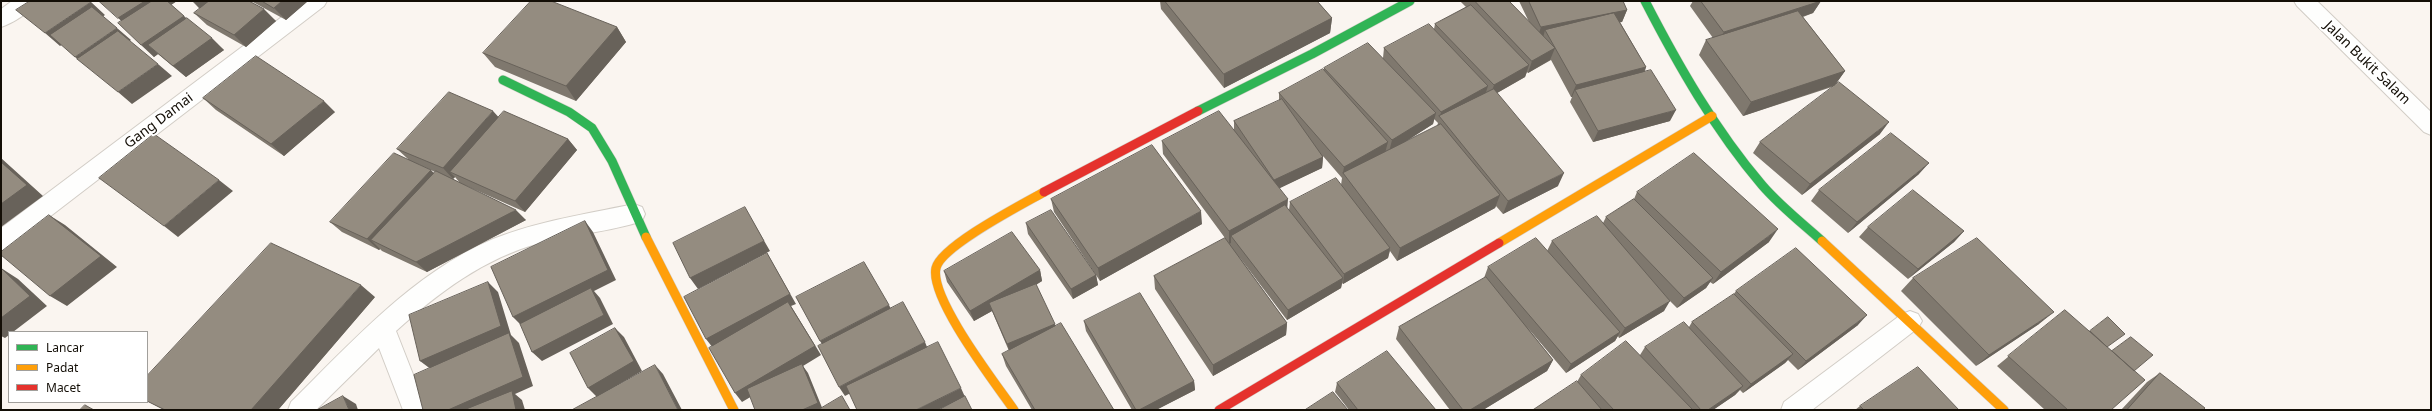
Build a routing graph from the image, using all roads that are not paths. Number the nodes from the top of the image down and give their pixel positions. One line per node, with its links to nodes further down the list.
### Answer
1 (27, 1): 6 (street)
2 (317, 1): 11 (street, Gang Damai)
3 (1410, 1): 17 (street)
4 (1645, 1): 8 (street)
5 (2304, 1): 9 (street, Jalan Bukit Salam)
6 (1, 19)
7 (503, 80): 10 (street)
8 (1712, 116): 12 (street); 18 (street)
9 (2431, 126)
10 (634, 214): 13 (street); 16 (street)
11 (1, 241)
12 (1910, 321): 19 (street); 20 (street)
13 (383, 329): 14 (street); 15 (street)
14 (300, 410)
15 (415, 410)
16 (734, 410)
17 (1014, 410)
18 (1218, 410)
19 (1792, 410)
20 (2004, 410)

